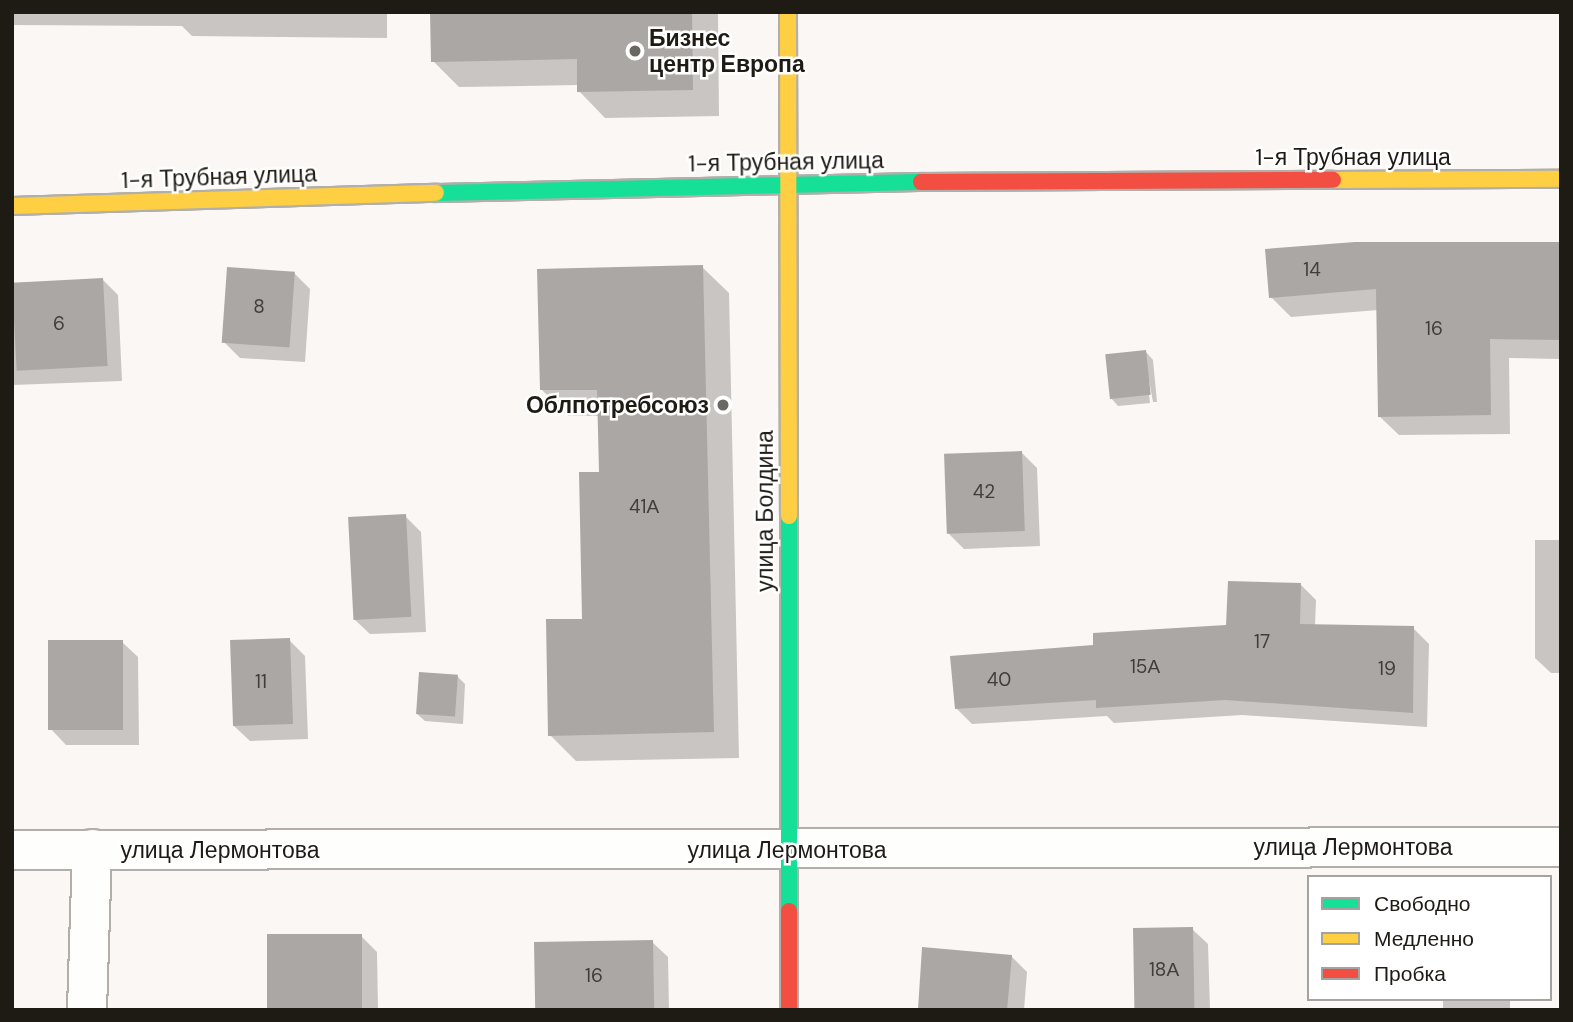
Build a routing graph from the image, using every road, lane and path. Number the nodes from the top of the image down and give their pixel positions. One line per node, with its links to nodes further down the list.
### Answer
1 (788, 12): 3 (street, улица Болдина)
2 (1561, 179): 3 (street, 1-я Трубная улица)
3 (786, 183): 4 (street, 1-я Трубная улица); 8 (street, улица Болдина)
4 (12, 206)
5 (1561, 847): 8 (street, улица Лермонтова)
6 (92, 849): 7 (street, улица Лермонтова); 8 (street, улица Лермонтова); 9 (street)
7 (12, 850)
8 (790, 850): 10 (street, улица Болдина)
9 (88, 1010)
10 (789, 1010)

